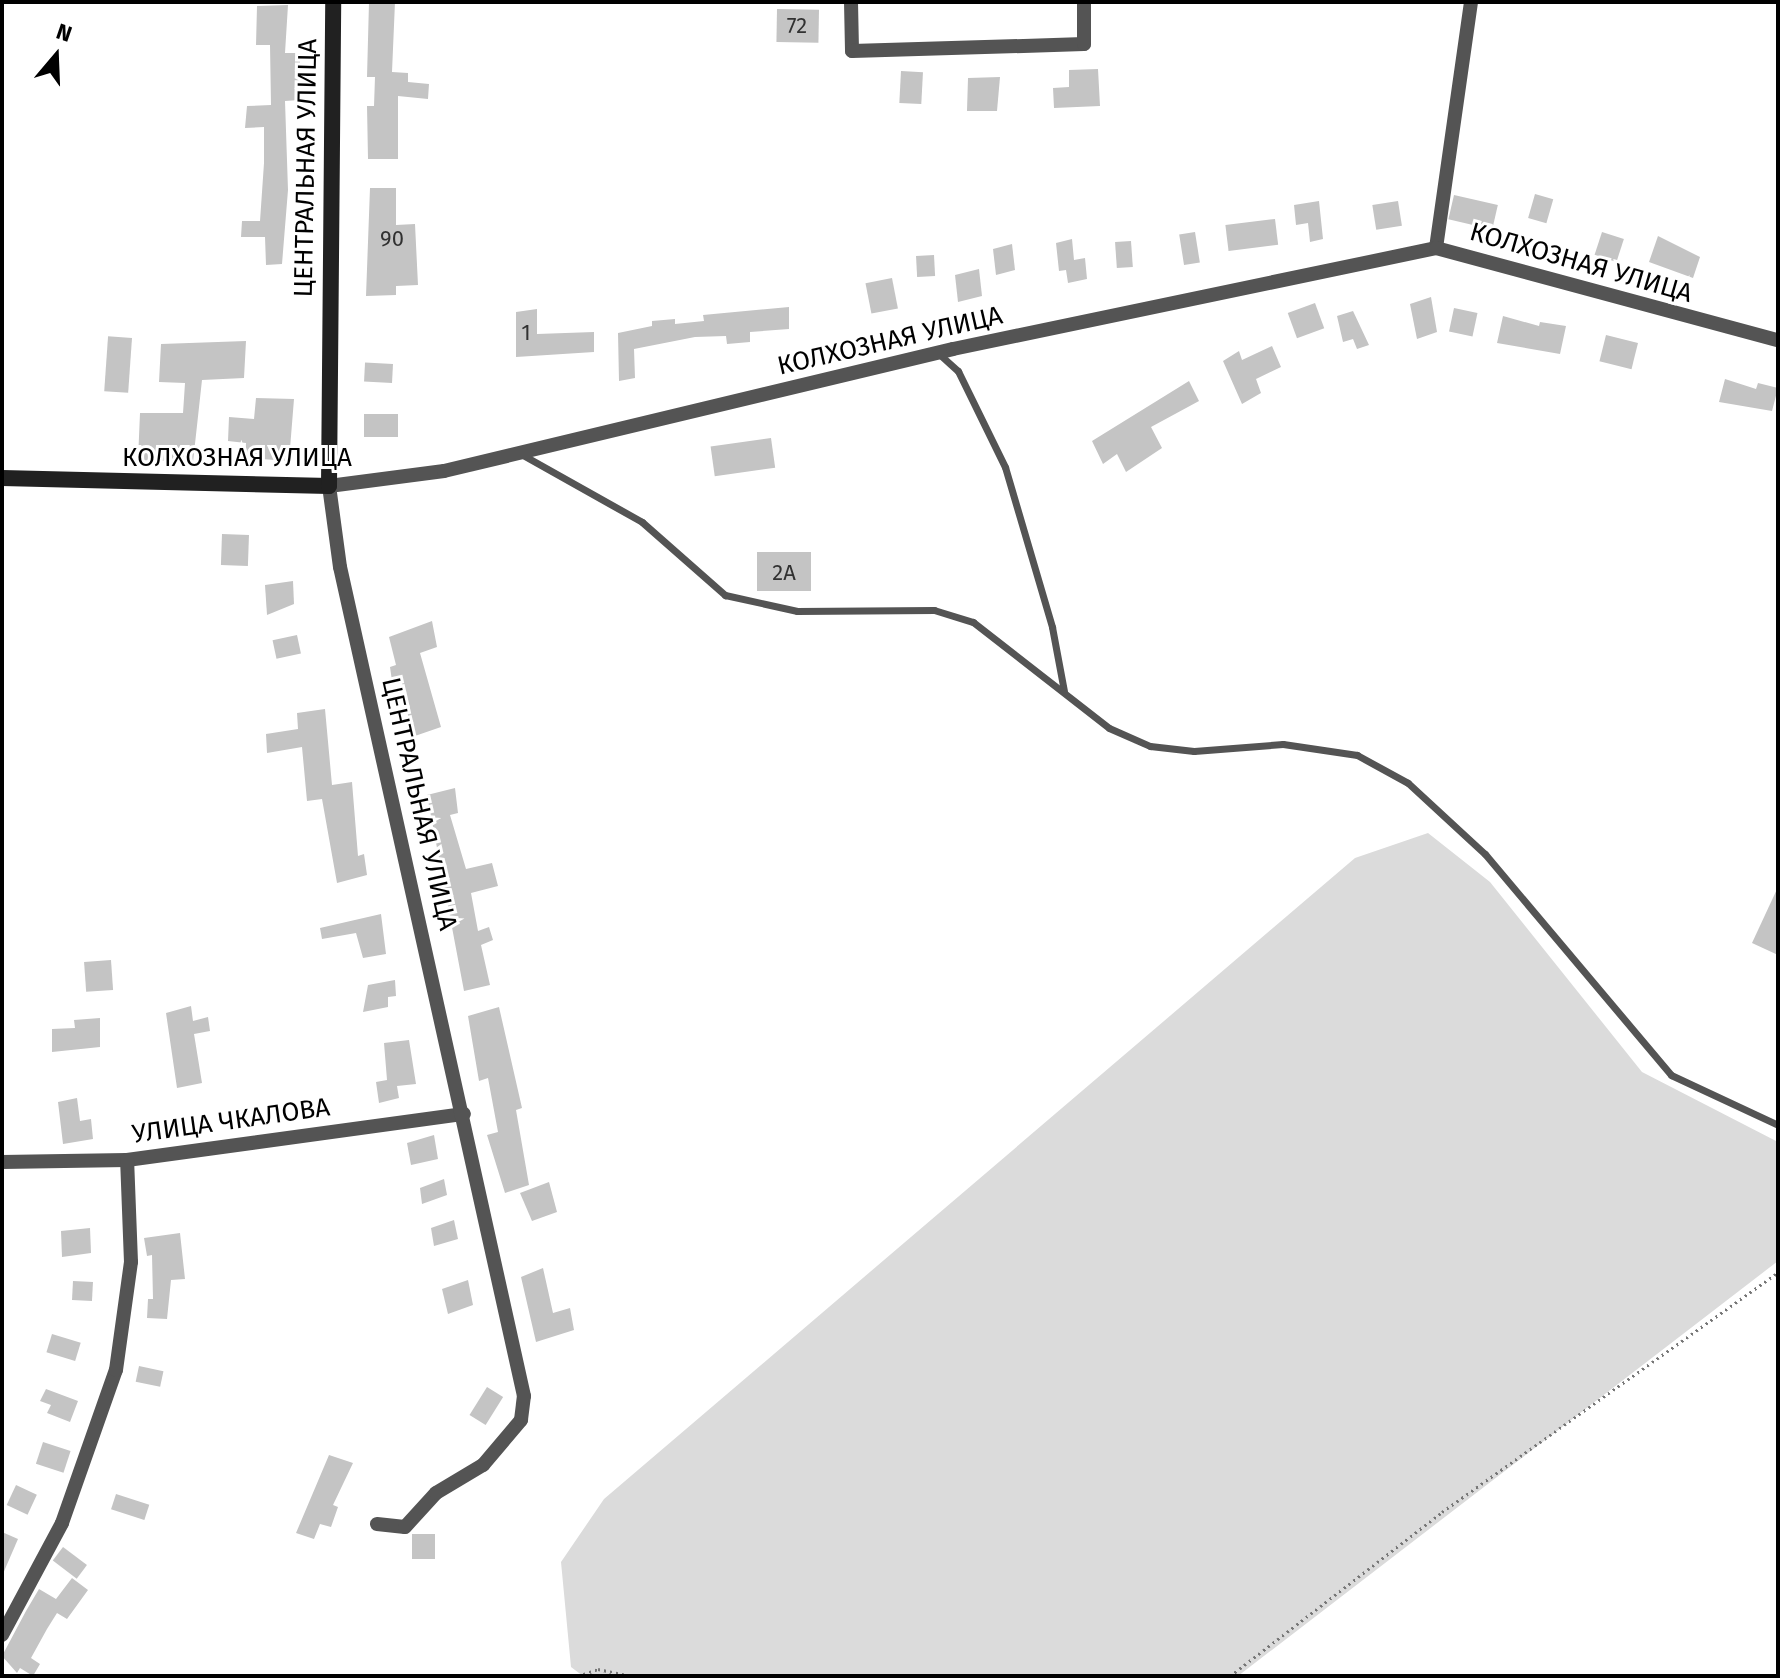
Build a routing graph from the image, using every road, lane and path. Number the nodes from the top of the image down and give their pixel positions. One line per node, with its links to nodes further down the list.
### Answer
1 (333, 2): 10 (street, ЦЕНТРАЛЬНАЯ УЛИЦА)
2 (851, 2): 3 (street)
3 (1084, 2)
4 (1471, 2): 5 (street)
5 (1436, 248): 6 (street, КОЛХОЗНАЯ УЛИЦА); 7 (street, КОЛХОЗНАЯ УЛИЦА)
6 (1778, 340)
7 (938, 353): 8 (street, КОЛХОЗНАЯ УЛИЦА); 11 (lane)
8 (519, 453): 10 (street, КОЛХОЗНАЯ УЛИЦА); 11 (lane)
9 (2, 478): 10 (street, КОЛХОЗНАЯ УЛИЦА)
10 (329, 486): 12 (street, ЦЕНТРАЛЬНАЯ УЛИЦА)
11 (1064, 692): 13 (lane)
12 (464, 1114): 14 (street, УЛИЦА ЧКАЛОВА); 17 (street, ЦЕНТРАЛЬНАЯ УЛИЦА)
13 (1778, 1125)
14 (127, 1160): 15 (street, УЛИЦА ЧКАЛОВА); 18 (street)
15 (2, 1162)
16 (1778, 1272): 21 (path)
17 (377, 1524)
18 (2, 1635)
19 (578, 1676): 20 (path)
20 (631, 1676)
21 (1230, 1676)

